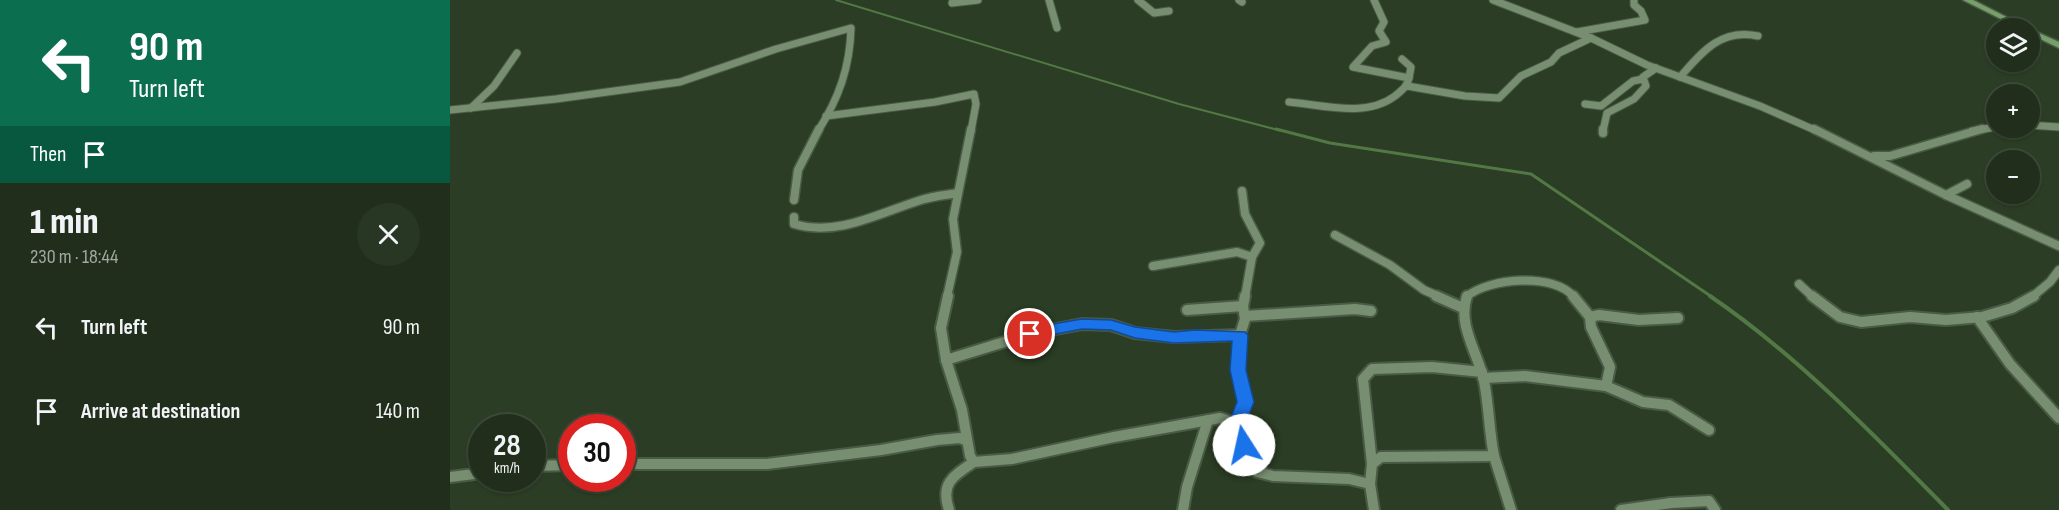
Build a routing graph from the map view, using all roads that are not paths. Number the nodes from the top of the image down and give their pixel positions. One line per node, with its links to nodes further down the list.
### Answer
1 (978, 0): 8 (street)
2 (1049, 0): 11 (street)
3 (1138, 0): 9 (street)
4 (1374, 0): 21 (street)
5 (1493, 0): 12 (street)
6 (1634, 0): 12 (street)
7 (1967, 0): 10 (main road)
8 (952, 3)
9 (1169, 11)
10 (2004, 18)
11 (1057, 28)
12 (1576, 32): 15 (street)
13 (1758, 36): 20 (street)
14 (2040, 36): 16 (main road)
15 (1591, 38): 19 (street); 23 (street)
16 (2059, 45)
17 (517, 53): 26 (street)
18 (1402, 59): 21 (street)
19 (1656, 68): 20 (street); 22 (street)
20 (1680, 77): 33 (street)
21 (1409, 78): 23 (street)
22 (1643, 80): 25 (street); 32 (street)
23 (1407, 86): 24 (street)
24 (1289, 102)
25 (1585, 104)
26 (471, 108): 27 (street); 28 (street)
27 (450, 110)
28 (826, 116): 36 (street); 38 (street)
29 (2040, 126): 30 (street)
30 (2059, 127)
31 (1986, 128): 33 (street)
32 (1603, 133)
33 (1866, 155): 37 (street)
34 (1967, 183): 37 (street)
35 (1242, 191): 42 (street)
36 (958, 194): 39 (street); 55 (street)
37 (1946, 195): 41 (street)
38 (794, 200)
39 (794, 217)
40 (1335, 235): 47 (street)
41 (2059, 246)
42 (1252, 256): 43 (street); 49 (street)
43 (1153, 266)
44 (2059, 270): 45 (street)
45 (2055, 282): 52 (street)
46 (1799, 284): 52 (street)
47 (1463, 308): 51 (street); 56 (street)
48 (1187, 310): 49 (street)
49 (1244, 311): 50 (street); 54 (street)
50 (1371, 311)
51 (1590, 317): 53 (street); 57 (street)
52 (1977, 317): 58 (street)
53 (1678, 318)
54 (1240, 335): 55 (street); 60 (street)
55 (946, 360): 62 (street)
56 (1482, 375): 57 (street); 63 (street); 66 (street)
57 (1606, 386): 61 (street)
58 (2059, 418)
59 (1208, 420): 60 (street); 64 (street); 71 (street)
60 (1237, 423): 69 (street)
61 (1709, 430)
62 (967, 441): 64 (street); 65 (street)
63 (1494, 456): 66 (street); 73 (street)
64 (974, 462): 70 (street)
65 (636, 464)
66 (1372, 464): 69 (street)
67 (468, 475): 68 (street)
68 (450, 477)
69 (1370, 484): 72 (street)
70 (949, 510)
71 (1183, 510)
72 (1374, 510)
73 (1511, 510)
74 (1621, 510): 75 (street)
75 (1715, 510)

